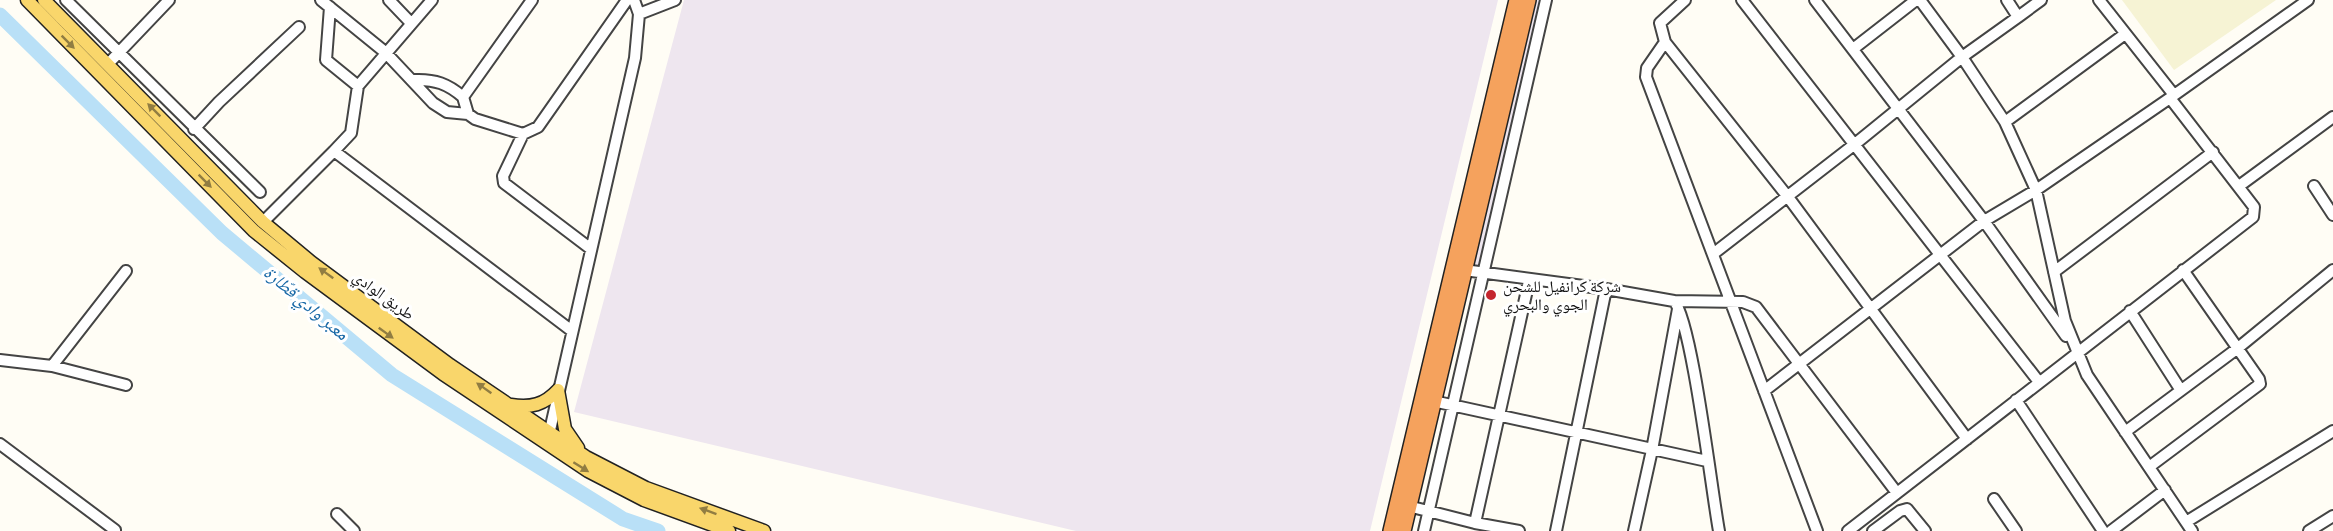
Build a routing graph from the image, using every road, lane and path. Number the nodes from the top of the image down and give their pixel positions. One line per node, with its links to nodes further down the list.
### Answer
1 (27, 0): 48 (main road, طريق الوادي, one-way to 48)
2 (44, 0): 36 (main road, طريق الوادي)
3 (66, 0): 34 (street)
4 (170, 0): 34 (street)
5 (321, 0): 23 (street)
6 (389, 0): 26 (street)
7 (432, 0): 26 (street)
8 (532, 0): 39 (street)
9 (627, 0): 46 (street)
10 (634, 0): 24 (street)
11 (675, 0): 24 (street)
12 (1516, 0): 113 (highway)
13 (1528, 0): 28 (highway)
14 (1546, 0): 30 (street)
15 (1685, 0): 31 (street)
16 (1742, 0): 47 (street)
17 (1815, 0): 32 (street)
18 (1918, 0): 32 (street); 35 (street)
19 (2007, 0): 25 (street)
20 (2041, 0): 25 (street)
21 (2099, 0): 29 (street)
22 (2308, 0): 40 (street)
23 (330, 7): 33 (street); 38 (street)
24 (639, 15): 59 (street)
25 (2018, 17): 35 (street)
26 (410, 22): 33 (street)
27 (300, 27): 45 (street)
28 (1521, 30): 30 (street); 62 (highway)
29 (2125, 34): 40 (street); 44 (street)
30 (1539, 35): 67 (street)
31 (1665, 42): 55 (street); 60 (street)
32 (1853, 49): 41 (street)
33 (385, 52): 37 (street); 38 (street)
34 (117, 54): 36 (street); 45 (street)
35 (1962, 57): 41 (street); 44 (street)
36 (108, 64): 48 (main road, طريق الوادي, one-way to 36)
37 (414, 80): 39 (street); 42 (street)
38 (358, 86): 49 (street)
39 (464, 97): 42 (street)
40 (2172, 97): 50 (street); 53 (street)
41 (1899, 110): 47 (street); 57 (street)
42 (468, 114): 46 (street)
43 (2333, 117): 51 (street)
44 (2005, 122): 53 (street)
45 (194, 129): 54 (street)
46 (523, 134): 59 (street)
47 (1856, 144): 55 (street); 61 (street)
48 (179, 145): 58 (main road, طريق الوادي); 93 (main road, طريق الوادي, one-way to 93)
49 (334, 151): 58 (street); 74 (street)
50 (2213, 152): 51 (street); 66 (street)
51 (2239, 186): 63 (street)
52 (2314, 186): 56 (street)
53 (2036, 189): 57 (street); 66 (street)
54 (260, 192)
55 (1788, 197): 60 (street); 72 (street)
56 (2333, 215)
57 (1984, 221): 61 (street); 76 (street)
58 (263, 222): 87 (main road, طريق الوادي, one-way to 58)
59 (591, 249): 74 (street)
60 (1713, 254): 70 (street)
61 (1941, 254): 72 (street); 80 (street)
62 (1464, 270): 67 (street); 86 (highway)
63 (2183, 270): 73 (street); 75 (street)
64 (2333, 270): 75 (street)
65 (126, 271): 79 (street)
66 (2054, 272): 76 (street)
67 (1484, 273): 68 (street); 88 (street)
68 (1529, 281): 69 (street); 89 (street)
69 (1606, 289): 71 (street); 92 (street)
70 (1731, 301): 71 (street); 78 (street); 84 (street)
71 (1676, 304): 96 (street); 98 (street)
72 (1869, 308): 78 (street); 94 (street)
73 (2130, 311): 76 (street); 82 (street)
74 (572, 331): 83 (street)
75 (2238, 348): 82 (street); 99 (street)
76 (2077, 351): 80 (street); 91 (street)
77 (0, 360): 79 (street)
78 (1799, 364): 84 (street); 101 (street)
79 (52, 366): 81 (street)
80 (2039, 382): 85 (street)
81 (126, 385)
82 (2181, 389): 91 (street)
83 (558, 390): 87 (main road); 93 (street); 97 (main road)
84 (1764, 391): 120 (street)
85 (2016, 400): 94 (street); 125 (street)
86 (1433, 401): 88 (street); 103 (highway)
87 (509, 405): 93 (main road, طريق الوادي)
88 (1454, 406): 89 (street); 104 (street)
89 (1500, 417): 92 (street); 107 (street)
90 (2333, 430): 108 (street)
91 (2125, 432): 99 (street)
92 (1578, 434): 96 (street); 117 (street)
93 (548, 439): 97 (main road, طريق الوادي); 111 (main road, طريق الوادي, one-way to 111)
94 (1967, 439): 101 (street)
95 (0, 444): 109 (street)
96 (1652, 450): 98 (street); 118 (street)
97 (586, 457): 112 (main road, طريق الوادي, one-way to 97)
98 (1707, 461): 119 (street)
99 (2149, 467): 100 (street)
100 (2165, 490): 108 (street); 126 (street)
101 (1897, 493): 121 (street)
102 (1994, 499): 124 (street)
103 (1408, 506): 104 (street); 114 (highway)
104 (1429, 512): 107 (street); 115 (street)
105 (337, 514): 110 (street)
106 (2333, 516): 127 (street)
107 (1475, 524): 116 (street)
108 (2189, 526)
109 (115, 530)
110 (354, 531)
111 (729, 531)
112 (764, 531)
113 (1391, 531)
114 (1403, 531)
115 (1424, 531)
116 (1519, 531)
117 (1556, 531)
118 (1634, 531)
119 (1719, 531)
120 (1817, 531)
121 (1848, 531)
122 (1873, 531): 123 (street)
123 (1925, 531)
124 (2016, 531)
125 (2103, 531)
126 (2111, 531)
127 (2309, 531)

